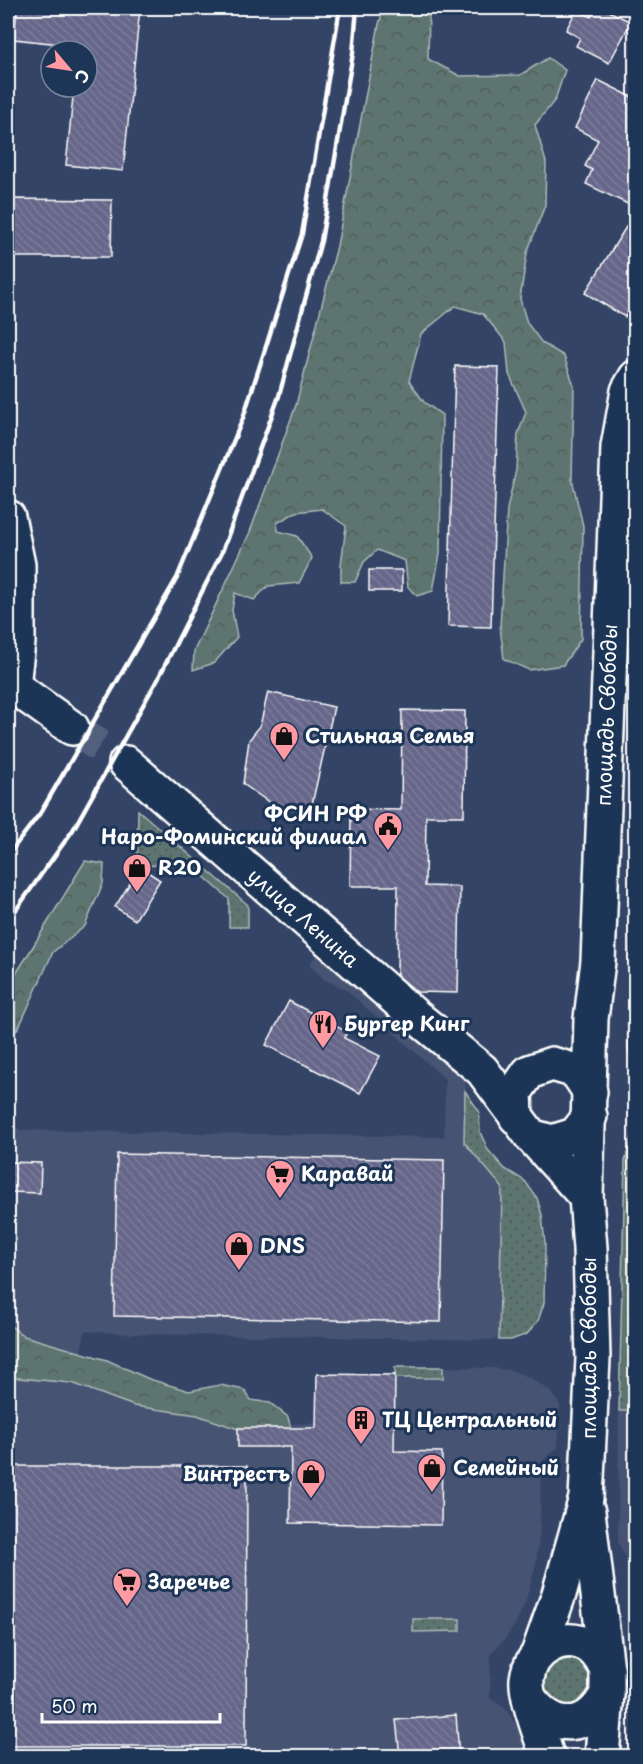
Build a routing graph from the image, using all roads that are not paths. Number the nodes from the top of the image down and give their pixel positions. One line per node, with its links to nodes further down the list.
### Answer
1 (636, 377): 5 (main road, площадь Свободы)
2 (8, 518): 3 (main road)
3 (72, 728)
4 (126, 763): 7 (main road, улица Ленина)
5 (591, 1019): 6 (main road); 8 (main road, площадь Свободы)
6 (540, 1068): 7 (main road); 8 (main road); 9 (main road)
7 (482, 1070): 9 (main road, улица Ленина)
8 (590, 1104): 9 (main road); 10 (main road, площадь Свободы)
9 (524, 1126): 10 (main road)
10 (586, 1197): 11 (main road, площадь Свободы)
11 (586, 1498): 12 (main road, площадь Свободы); 13 (main road, площадь Свободы)
12 (538, 1654): 13 (main road); 14 (main road, площадь Свободы)
13 (607, 1682): 14 (main road); 16 (main road, площадь Свободы)
14 (530, 1699): 15 (main road, площадь Свободы)
15 (547, 1756)
16 (602, 1756)

